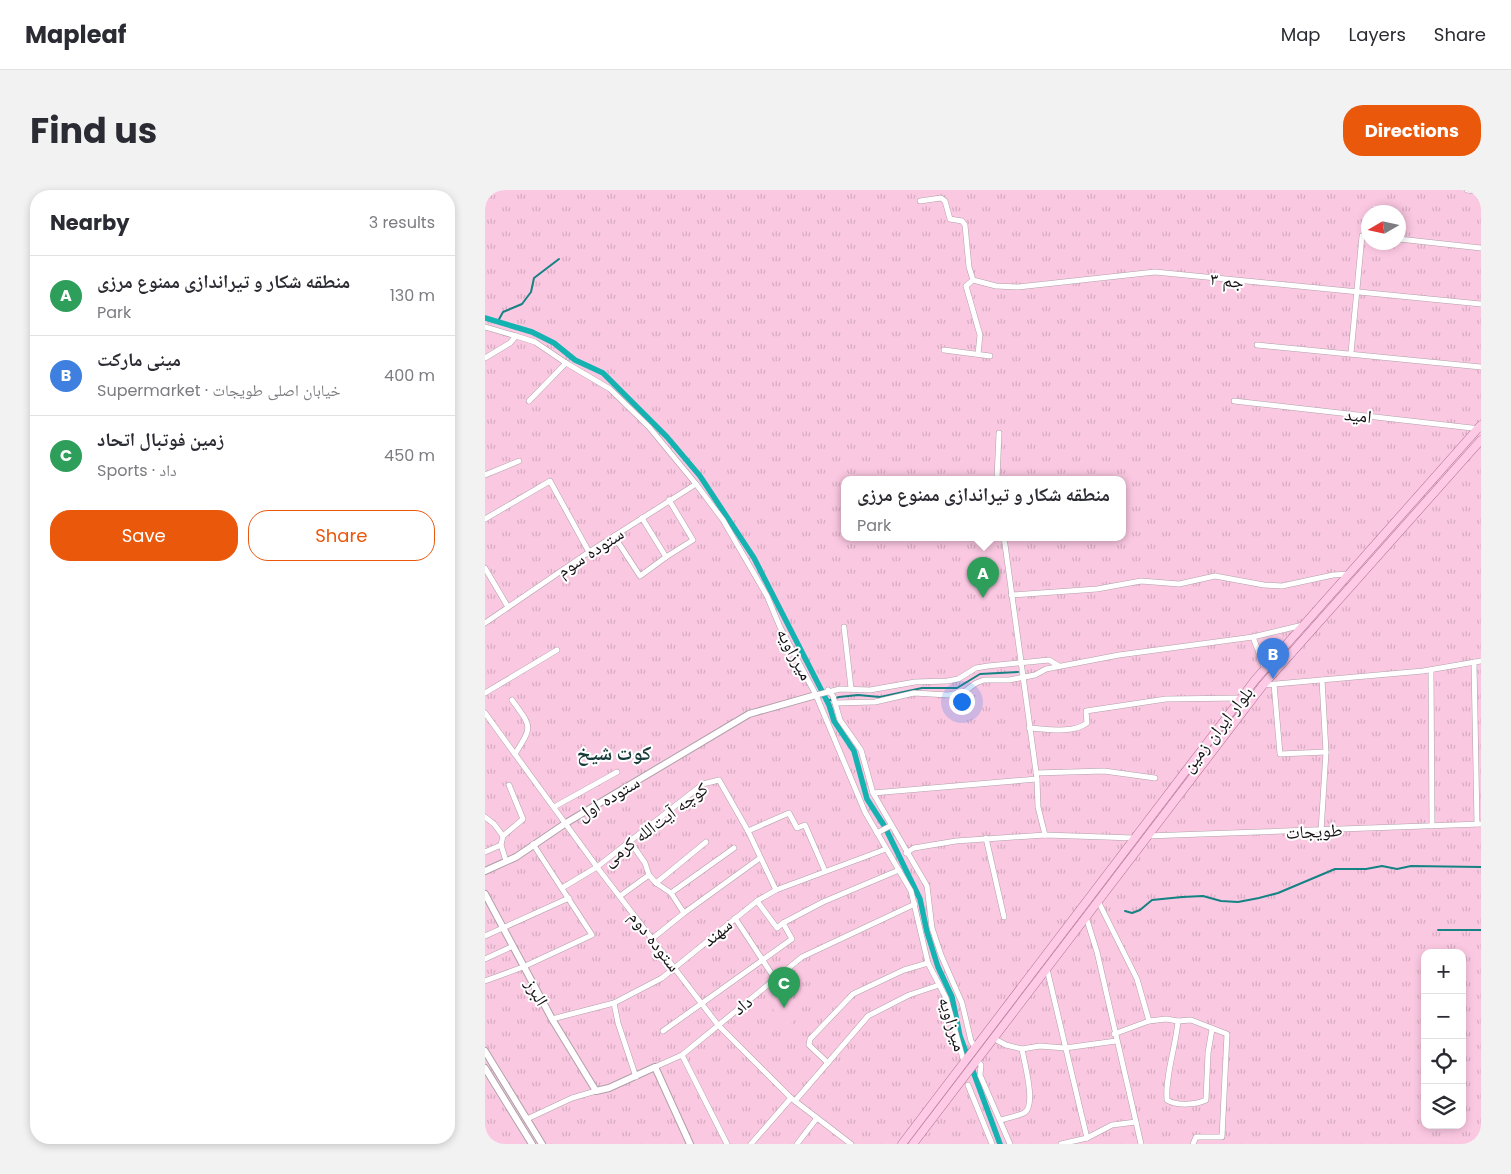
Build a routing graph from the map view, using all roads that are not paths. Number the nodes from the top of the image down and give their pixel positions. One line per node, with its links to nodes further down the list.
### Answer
1 (1467, 190): 2 (street)
2 (1481, 192)
3 (920, 200): 7 (street)
4 (1406, 241): 6 (street)
5 (1361, 247): 8 (street)
6 (1481, 248)
7 (973, 280): 8 (street, جم ۳); 15 (street)
8 (1357, 292): 9 (street, جم ۳); 14 (street)
9 (1481, 304)
10 (485, 327): 11 (street, میرزاویه)
11 (516, 336): 17 (street); 18 (street, میرزاویه)
12 (1257, 345): 14 (street)
13 (944, 350): 15 (street)
14 (1351, 353): 19 (street)
15 (978, 354): 16 (street)
16 (990, 356)
17 (485, 358)
18 (566, 363): 20 (street); 28 (street, میرزاویه)
19 (1481, 367)
20 (529, 401)
21 (1234, 401): 22 (street, امید)
22 (1480, 427): 37 (main road, بلوار ایران زمین)
23 (999, 433): 27 (street)
24 (1481, 440): 54 (main road, بلوار ایران زمین)
25 (519, 461): 26 (street)
26 (485, 475)
27 (997, 476)
28 (697, 484): 29 (street, ستوده سوم); 58 (street, میرزاویه)
29 (669, 500): 30 (street, ستوده سوم); 35 (street)
30 (642, 518): 32 (street, ستوده سوم); 35 (street)
31 (485, 519): 34 (street)
32 (614, 536): 34 (street, ستوده سوم); 35 (street)
33 (1004, 541): 38 (street)
34 (589, 552): 39 (street, ستوده سوم)
35 (667, 557)
36 (485, 568): 39 (street)
37 (1349, 574): 38 (street); 41 (main road, بلوار ایران زمین)
38 (1011, 594): 47 (street)
39 (507, 608): 40 (street, ستوده سوم)
40 (485, 623)
41 (1304, 625): 43 (street); 49 (main road, بلوار ایران زمین)
42 (844, 626): 55 (street)
43 (1253, 637): 48 (street); 49 (street)
44 (557, 650): 57 (street)
45 (1481, 661): 46 (street)
46 (1474, 662): 50 (street); 75 (street)
47 (1021, 664): 48 (street); 51 (street); 55 (street)
48 (1059, 666): 51 (street)
49 (1265, 669): 59 (main road, بلوار ایران زمین)
50 (1431, 670): 52 (street); 76 (street)
51 (1022, 678): 61 (street); 63 (street)
52 (1322, 680): 53 (street); 64 (street)
53 (1274, 684): 54 (street); 64 (street)
54 (1263, 685): 83 (main road, بلوار ایران زمین)
55 (851, 688): 56 (street)
56 (827, 691): 58 (street); 61 (street)
57 (485, 693)
58 (817, 695): 74 (street, ستوده اول); 80 (street, میرزاویه)
59 (1241, 698): 63 (street); 85 (main road, بلوار ایران زمین)
60 (512, 700): 65 (street)
61 (834, 700): 71 (street)
62 (485, 713): 65 (street, ستوده دوم)
63 (1029, 728): 67 (street)
64 (1326, 752): 79 (street)
65 (515, 754): 72 (street, ستوده دوم)
66 (617, 772): 72 (street)
67 (1037, 773): 68 (street); 69 (street)
68 (1155, 778)
69 (1037, 779): 71 (street); 81 (street)
70 (509, 785): 82 (street)
71 (873, 793): 77 (street)
72 (554, 807): 74 (street, ستوده دوم)
73 (485, 817): 82 (street)
74 (566, 823): 88 (street, ستوده اول); 96 (street, ستوده دوم)
75 (1479, 824): 76 (street, طویجات)
76 (1432, 826): 79 (street, طویجات)
77 (889, 827): 80 (street); 93 (street)
78 (748, 831): 86 (street, کوچه آیت‌الله کرمی); 94 (street, کوچه آیت‌الله کرمی); 99 (street)
79 (1321, 831): 83 (street, طویجات)
80 (879, 832): 91 (street, میرزاویه)
81 (1045, 834): 84 (street); 85 (street)
82 (503, 836): 89 (street)
83 (1147, 836): 109 (main road, بلوار ایران زمین)
84 (985, 838): 93 (street); 114 (street)
85 (1133, 838): 141 (main road, بلوار ایران زمین)
86 (629, 840): 96 (street, کوچه آیت‌الله کرمی); 100 (street)
87 (706, 842): 101 (street)
88 (533, 844): 95 (street, ستوده اول); 102 (street)
89 (501, 845): 92 (street); 95 (street)
90 (734, 848): 104 (street)
91 (886, 849): 97 (street, میرزاویه); 99 (street, سهند)
92 (485, 852)
93 (906, 853): 141 (street)
94 (760, 858): 103 (street, کوچه آیت‌الله کرمی); 111 (street)
95 (506, 861): 98 (street, ستوده اول)
96 (597, 867): 102 (street, کوچه آیت‌الله کرمی); 106 (street, ستوده دوم)
97 (899, 870): 110 (street, میرزاویه); 115 (street)
98 (485, 871)
99 (825, 871): 103 (street, سهند)
100 (649, 875): 101 (street); 106 (street)
101 (656, 883): 104 (street)
102 (562, 888): 107 (street)
103 (776, 890): 108 (street, سهند)
104 (671, 893): 111 (street)
105 (485, 894): 116 (street, البرز)
106 (620, 896): 118 (street, ستوده دوم)
107 (569, 898): 116 (street); 123 (street)
108 (757, 901): 113 (street, سهند); 115 (street)
109 (1098, 901): 112 (main road, بلوار ایران زمین); 132 (street)
110 (915, 904): 122 (street, میرزاویه); 126 (street, داد)
111 (684, 913): 118 (street)
112 (1086, 917): 125 (main road, بلوار ایران زمین); 137 (street)
113 (735, 918): 121 (street); 124 (street, سهند)
114 (1004, 918)
115 (783, 923): 121 (street)
116 (503, 928): 117 (street); 119 (street, البرز)
117 (485, 936)
118 (653, 938): 124 (street, ستوده دوم)
119 (513, 946): 120 (street); 123 (street, البرز)
120 (485, 959)
121 (762, 959): 126 (street); 130 (street)
122 (927, 963): 128 (street, میرزاویه); 147 (street)
123 (523, 967): 127 (street); 131 (street, البرز)
124 (675, 967): 129 (street, سهند); 130 (street, ستوده دوم)
125 (1047, 969): 138 (main road, بلوار ایران زمین); 140 (street)
126 (775, 979): 134 (street, داد)
127 (485, 982)
128 (939, 985): 145 (street, میرزاویه); 147 (street)
129 (614, 1002): 131 (street, سهند); 150 (street)
130 (701, 1003): 134 (street, ستوده دوم); 136 (street)
131 (552, 1019): 152 (street, البرز)
132 (1149, 1021): 133 (street); 137 (street)
133 (1178, 1021): 135 (street); 135 (street)
134 (718, 1025): 144 (street, داد); 153 (street, ستوده دوم)
135 (1213, 1029): 172 (street)
136 (663, 1031)
137 (1114, 1034): 139 (street)
138 (993, 1038): 142 (street); 146 (main road, بلوار ایران زمین)
139 (1116, 1041): 140 (street); 157 (street)
140 (1065, 1048): 142 (street); 158 (street)
141 (974, 1049): 145 (main road, بلوار ایران زمین)
142 (1022, 1049): 156 (street)
143 (485, 1051): 155 (street)
144 (682, 1055): 148 (street, داد); 163 (street)
145 (964, 1062): 166 (main road)
146 (976, 1062): 156 (street); 167 (main road, بلوار ایران زمین)
147 (828, 1063): 153 (street)
148 (655, 1067): 150 (street, داد); 162 (street)
149 (485, 1068): 160 (street)
150 (636, 1077): 152 (street, داد)
151 (968, 1085): 168 (street)
152 (595, 1089): 155 (street, داد)
153 (793, 1099): 154 (street, ستوده دوم); 164 (street)
154 (817, 1118): 159 (street, ستوده دوم); 165 (street)
155 (527, 1119): 161 (street)
156 (1001, 1120): 169 (street)
157 (1136, 1122): 158 (street); 171 (street)
158 (1087, 1138): 170 (street)
159 (848, 1143)
160 (532, 1144)
161 (542, 1144)
162 (690, 1144)
163 (727, 1144)
164 (751, 1144)
165 (797, 1144)
166 (902, 1144)
167 (913, 1144)
168 (992, 1144)
169 (1010, 1144)
170 (1061, 1144)
171 (1141, 1144)
172 (1193, 1144)

